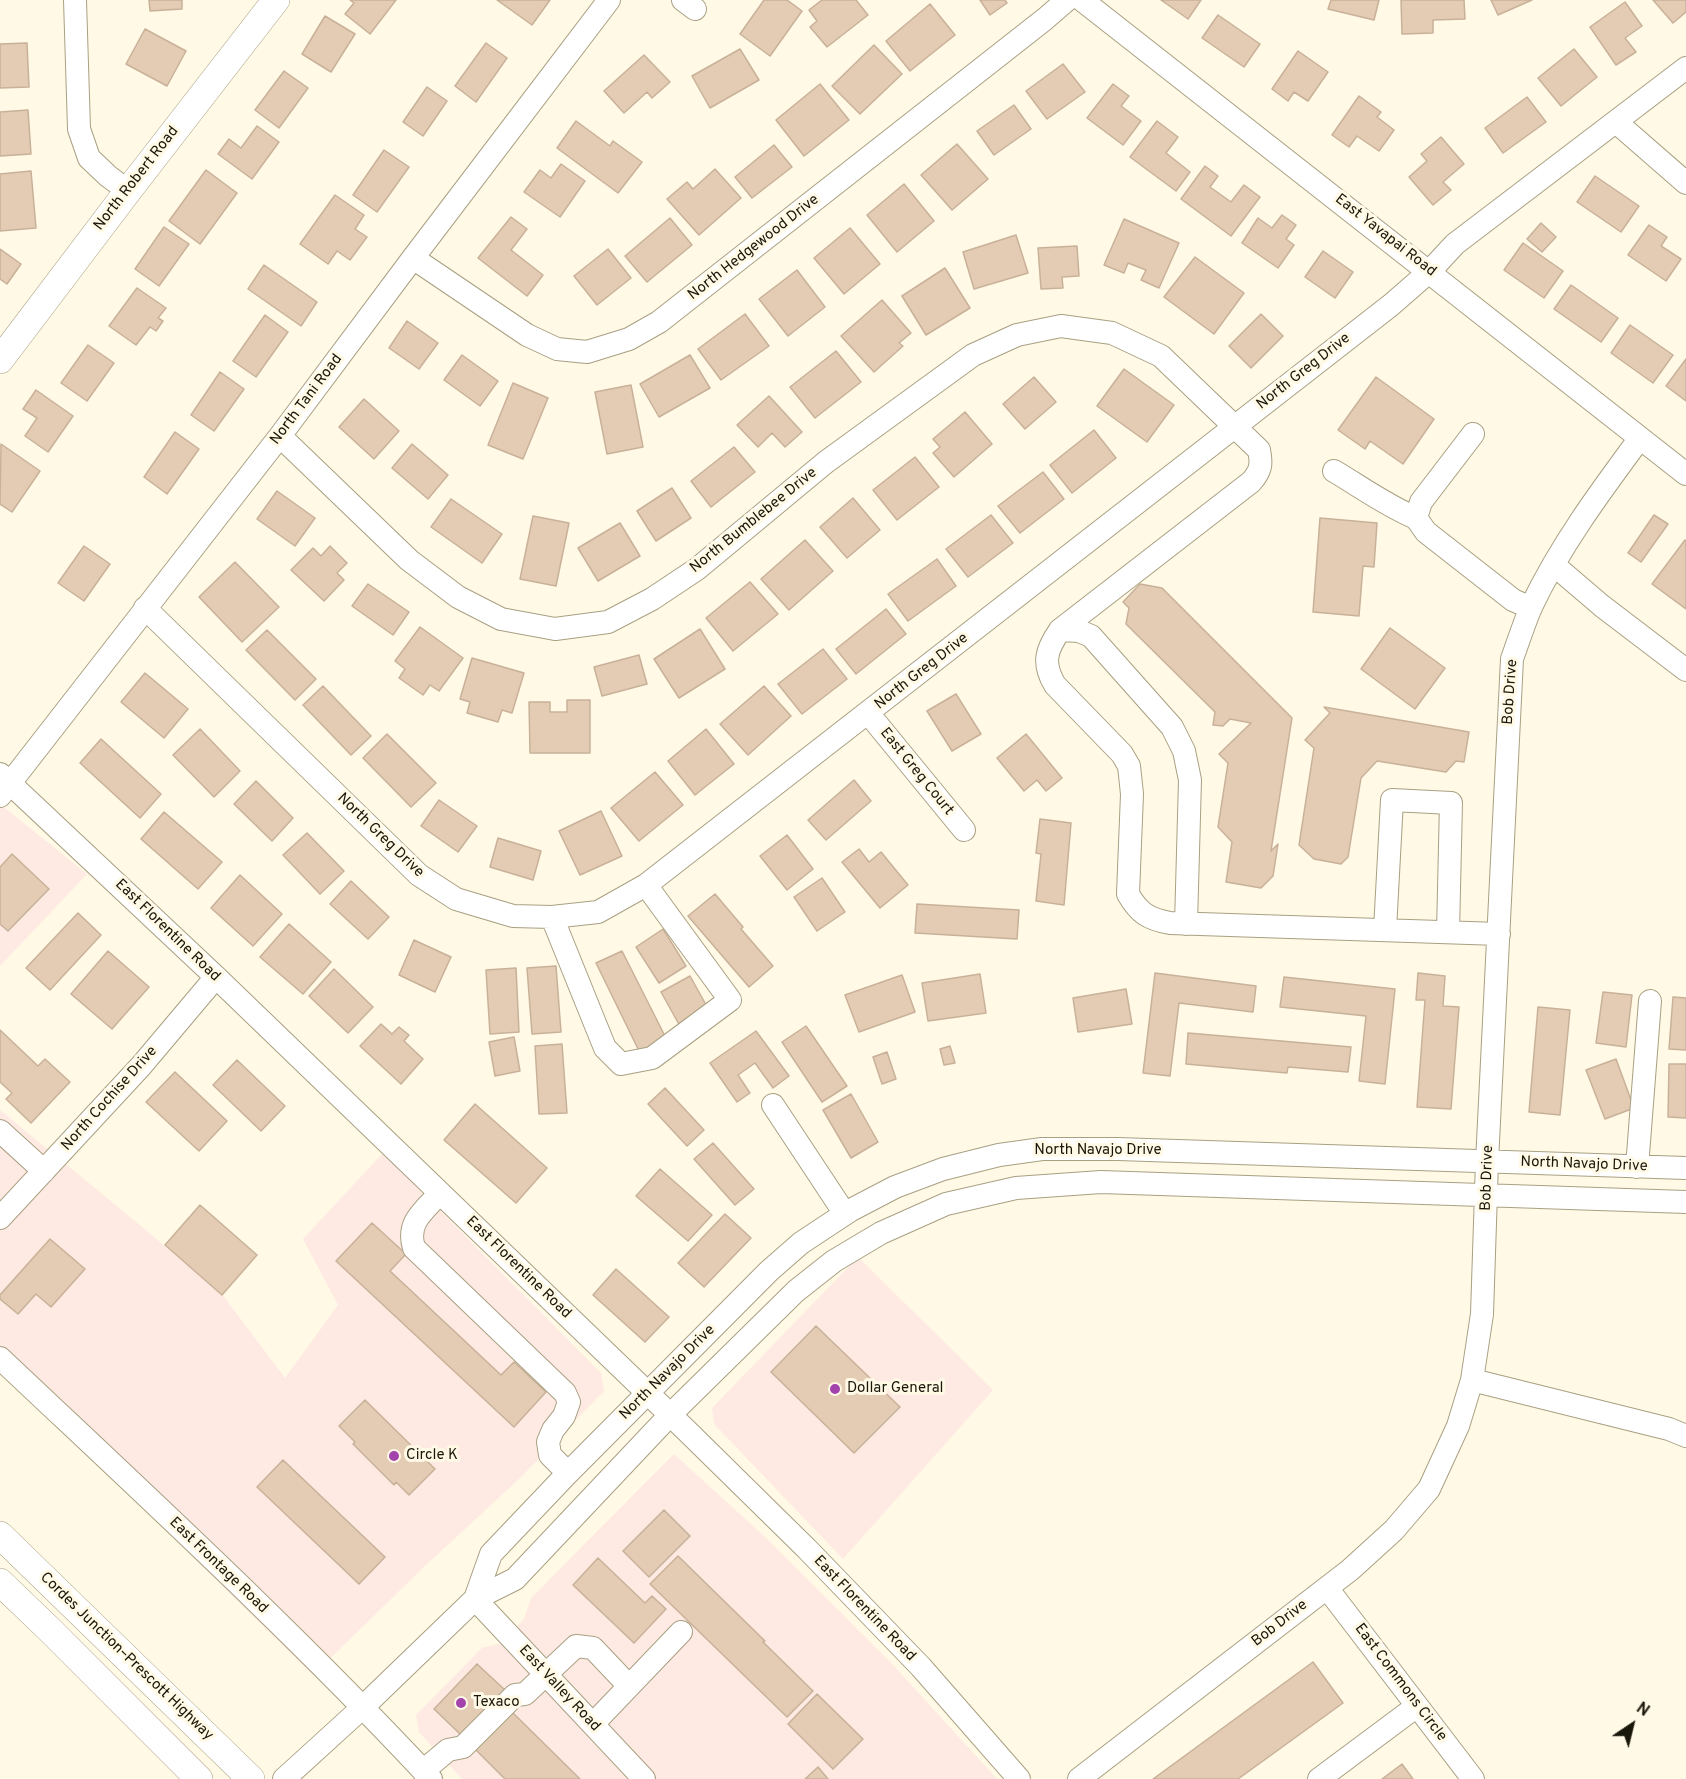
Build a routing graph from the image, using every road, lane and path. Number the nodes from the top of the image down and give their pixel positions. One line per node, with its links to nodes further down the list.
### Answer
1 (75, 0): 9 (street)
2 (276, 0): 9 (main road, North Robert Road)
3 (609, 0): 10 (street, North Tani Road)
4 (1067, 0): 10 (street, North Hedgewood Drive)
5 (1082, 0): 11 (street, East Yavapai Road)
6 (1686, 68): 7 (street, North Greg Drive)
7 (1616, 122): 8 (street); 11 (street, North Greg Drive)
8 (1686, 183)
9 (128, 190): 12 (main road, North Robert Road)
10 (413, 258): 15 (street, North Tani Road)
11 (1430, 271): 13 (street, North Greg Drive); 16 (street, East Yavapai Road)
12 (0, 360)
13 (1235, 426): 15 (street, North Bumblebee Drive); 23 (street, North Bumblebee Drive); 25 (street, North Greg Drive)
14 (1473, 434): 19 (street)
15 (280, 436): 21 (street, North Tani Road)
16 (1640, 438): 18 (street, East Yavapai Road); 20 (street, Bob Drive)
17 (1334, 471): 19 (street)
18 (1686, 474)
19 (1416, 518): 22 (street)
20 (1554, 565): 22 (street, Bob Drive); 24 (street)
21 (145, 608): 26 (street, North Tani Road); 29 (street, North Greg Drive)
22 (1531, 608): 33 (street, Bob Drive)
23 (1060, 630): 30 (street); 30 (street)
24 (1686, 670)
25 (868, 713): 27 (street, East Greg Court); 28 (street, North Greg Drive)
26 (4, 784): 34 (street, East Florentine Road)
27 (964, 830)
28 (646, 885): 29 (street, North Greg Drive); 29 (street)
29 (552, 917)
30 (1186, 924): 31 (street)
31 (1385, 930): 32 (street); 32 (street)
32 (1448, 932): 33 (street)
33 (1499, 934): 39 (street, Bob Drive)
34 (216, 977): 42 (street, North Cochise Drive); 44 (street, East Florentine Road)
35 (1650, 1001): 40 (street)
36 (773, 1105): 47 (street)
37 (0, 1131): 42 (street)
38 (1145, 1149): 39 (street, North Navajo Drive); 43 (street); 47 (street, North Navajo Drive)
39 (1487, 1162): 40 (street, North Navajo Drive); 45 (street, Bob Drive)
40 (1637, 1167): 41 (street, North Navajo Drive)
41 (1686, 1168)
42 (44, 1171): 48 (street, North Cochise Drive)
43 (1143, 1183): 45 (street, North Navajo Drive); 52 (street, North Navajo Drive)
44 (440, 1193): 51 (street, East Florentine Road); 54 (street)
45 (1487, 1196): 46 (street, North Navajo Drive); 50 (street, Bob Drive)
46 (1686, 1202)
47 (845, 1214): 51 (street, North Navajo Drive)
48 (0, 1218)
49 (0, 1358): 63 (street, East Frontage Road)
50 (1472, 1380): 53 (street); 57 (street, Bob Drive)
51 (647, 1392): 52 (street, East Florentine Road); 54 (street, North Navajo Drive)
52 (670, 1415): 58 (street, North Navajo Drive); 66 (street, East Florentine Road)
53 (1686, 1436)
54 (568, 1473): 58 (street, North Navajo Drive)
55 (0, 1535): 68 (main road, Cordes Junction–Prescott Highway)
56 (0, 1582): 67 (main road)
57 (1327, 1588): 62 (street, East Commons Circle); 71 (street, Bob Drive)
58 (475, 1599): 60 (street, East Valley Road); 63 (street, North Navajo Drive)
59 (681, 1632): 61 (street)
60 (546, 1674): 61 (street); 64 (street, East Valley Road); 65 (street)
61 (629, 1686): 64 (street)
62 (1417, 1706): 72 (street); 73 (street, East Commons Circle)
63 (363, 1707): 65 (street, East Frontage Road); 69 (street, North Navajo Drive)
64 (593, 1724): 70 (street, East Valley Road)
65 (427, 1775)
66 (1017, 1778)
67 (200, 1779)
68 (251, 1779)
69 (284, 1779)
70 (644, 1779)
71 (1079, 1779)
72 (1319, 1779)
73 (1473, 1779)

